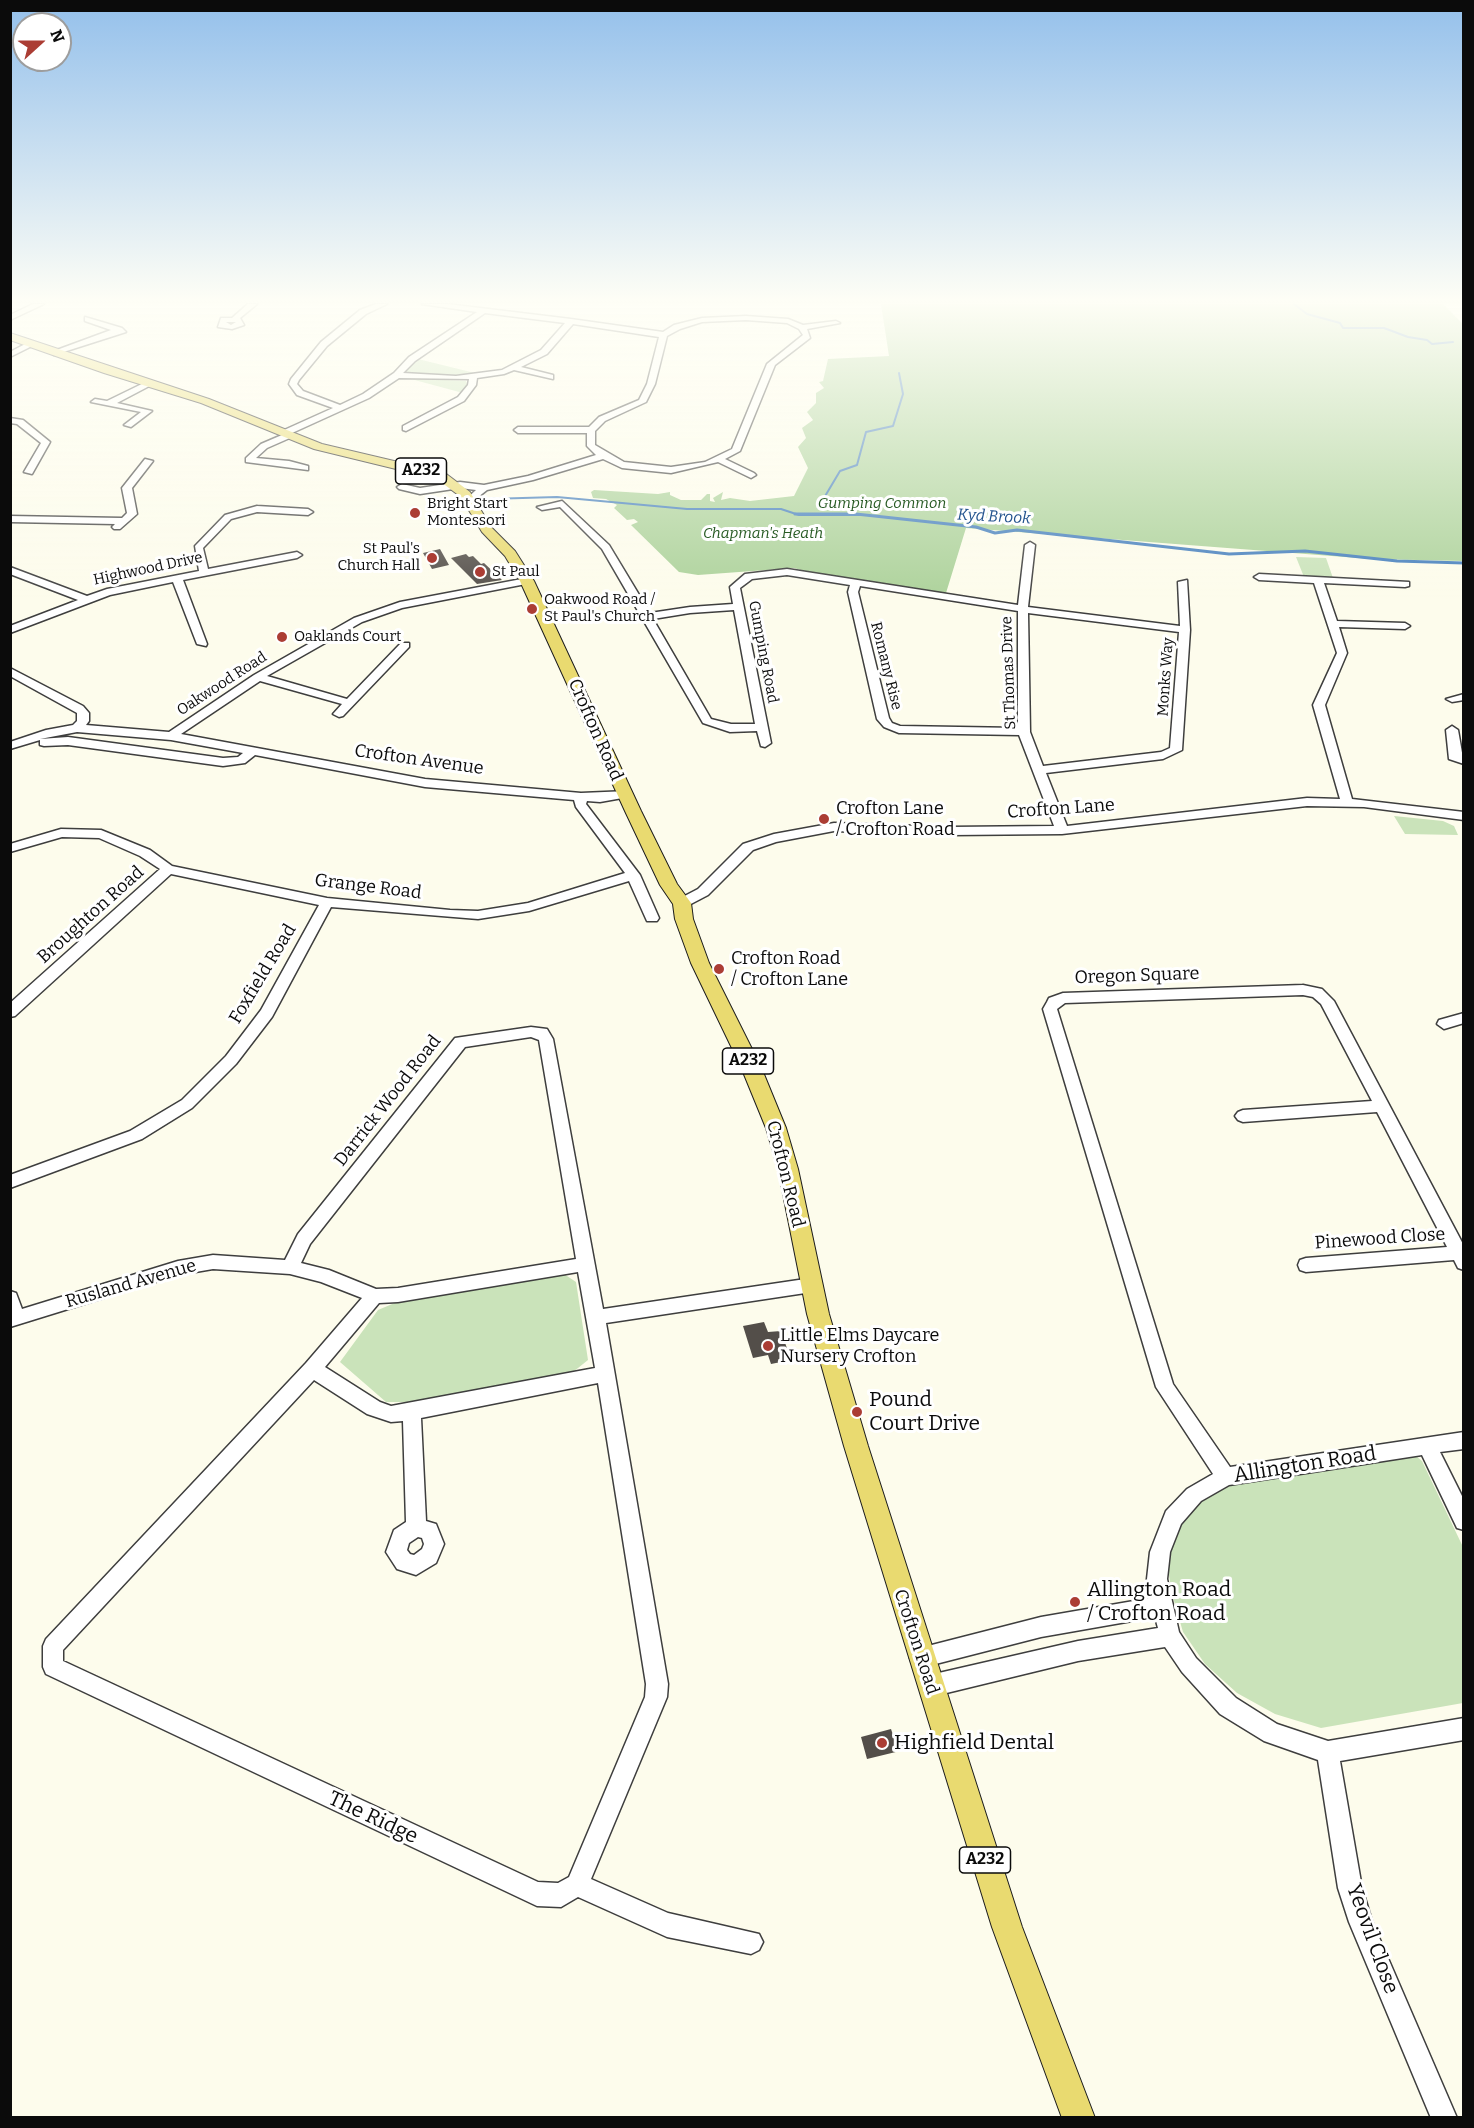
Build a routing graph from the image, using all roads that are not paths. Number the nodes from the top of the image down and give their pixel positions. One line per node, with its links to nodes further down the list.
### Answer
1 (103, 403): 8 (street)
2 (211, 403): 15 (main road, Crofton Road / A232)
3 (327, 403): 9 (street)
4 (350, 403): 9 (street)
5 (453, 403): 12 (street)
6 (639, 403): 14 (street)
7 (756, 403): 17 (street)
8 (108, 404): 11 (street)
9 (340, 408): 15 (street)
10 (10, 420): 20 (street)
11 (129, 425)
12 (406, 428)
13 (518, 430): 14 (street)
14 (591, 430): 16 (street)
15 (287, 434): 19 (street); 22 (main road, Crofton Road / A232)
16 (602, 456): 17 (street); 24 (street)
17 (720, 460): 21 (street)
18 (148, 461): 29 (street)
19 (305, 468)
20 (29, 472)
21 (751, 475)
22 (456, 486): 23 (street); 24 (street); 25 (main road, Crofton Road / A232)
23 (402, 487)
24 (484, 488): 25 (street)
25 (469, 501): 38 (main road, Crofton Road / A232)
26 (542, 507): 45 (street)
27 (308, 512): 34 (street)
28 (10, 519): 29 (street)
29 (125, 521): 30 (street)
30 (115, 529)
31 (1030, 545): 44 (street, St Thomas Drive)
32 (297, 555): 34 (street, Highwood Drive)
33 (10, 570): 42 (street)
34 (204, 572): 36 (street, Highwood Drive)
35 (1259, 577): 37 (street)
36 (177, 579): 42 (street, Highwood Drive); 50 (street)
37 (1318, 580): 41 (street); 46 (street)
38 (527, 581): 53 (street, Oakwood Road); 67 (main road, Crofton Road / A232)
39 (1183, 582): 49 (street)
40 (855, 584): 43 (street, Gumping Road); 44 (street); 59 (street, Romany Rise)
41 (1405, 584)
42 (85, 599): 48 (street, Highwood Drive)
43 (739, 608): 45 (street); 56 (street, Gumping Road)
44 (1023, 609): 49 (street, Monks Way); 59 (street, St Thomas Drive)
45 (645, 617): 56 (street)
46 (1334, 624): 47 (street); 69 (street)
47 (1405, 627)
48 (10, 630)
49 (1185, 630): 66 (street, Monks Way)
50 (202, 644)
51 (405, 645): 54 (street)
52 (10, 671): 57 (street)
53 (258, 677): 54 (street); 60 (street, Oakwood Road)
54 (350, 703): 55 (street)
55 (339, 714)
56 (761, 727): 61 (street, Gumping Road)
57 (77, 728): 60 (street, Crofton Avenue); 62 (street, Crofton Avenue)
58 (1452, 730): 65 (street)
59 (1024, 732): 66 (street, St Thomas Drive)
60 (171, 736): 63 (street, Crofton Avenue)
61 (765, 743)
62 (10, 746)
63 (254, 750): 64 (street); 68 (street, Crofton Avenue)
64 (10, 755)
65 (1464, 761)
66 (1038, 770): 71 (street, St Thomas Drive)
67 (624, 794): 68 (street, Crofton Avenue); 76 (main road, Crofton Road / A232)
68 (581, 797): 74 (street)
69 (1347, 802): 70 (street, Crofton Lane); 71 (street, Crofton Lane)
70 (1463, 818)
71 (1062, 830): 76 (street, Crofton Lane)
72 (10, 848): 73 (street, Grange Road)
73 (168, 868): 75 (street, Grange Road); 78 (street, Broughton Road)
74 (633, 875): 75 (street, Grange Road); 77 (street)
75 (327, 902): 83 (street, Foxfield Road)
76 (682, 903): 88 (main road, Crofton Road / A232)
77 (652, 918)
78 (10, 1012)
79 (1464, 1018): 80 (street)
80 (1444, 1024)
81 (1382, 1106): 82 (street); 84 (street, Oregon Square); 98 (street, Oregon Square)
82 (1243, 1116)
83 (10, 1182)
84 (1461, 1258): 86 (street, Pinewood Close)
85 (585, 1264): 87 (street, Darrick Wood Road); 89 (street); 91 (street)
86 (1306, 1264)
87 (290, 1267): 89 (street, Rusland Avenue); 92 (street, Rusland Avenue)
88 (812, 1285): 91 (street); 103 (main road, Crofton Road / A232)
89 (375, 1296): 93 (street)
90 (10, 1298): 92 (street)
91 (596, 1317): 94 (street)
92 (13, 1319)
93 (312, 1370): 95 (street); 107 (street, The Ridge)
94 (605, 1374): 95 (street); 107 (street)
95 (412, 1412): 100 (street)
96 (1464, 1440): 97 (street, Allington Road)
97 (1427, 1446): 98 (street, Allington Road); 99 (street)
98 (1226, 1477): 101 (street, Allington Road)
99 (1464, 1521)
100 (416, 1527)
101 (1161, 1606): 102 (street, Allington Road); 103 (street)
102 (1170, 1636): 104 (street); 106 (street, Allington Road)
103 (921, 1658): 104 (main road, Crofton Road / A232)
104 (930, 1686): 109 (main road, Crofton Road / A232)
105 (1464, 1729): 106 (street)
106 (1328, 1752): 110 (street, Yeovil Close)
107 (577, 1885): 108 (street)
108 (751, 1942)
109 (1079, 2118)
110 (1444, 2118)

